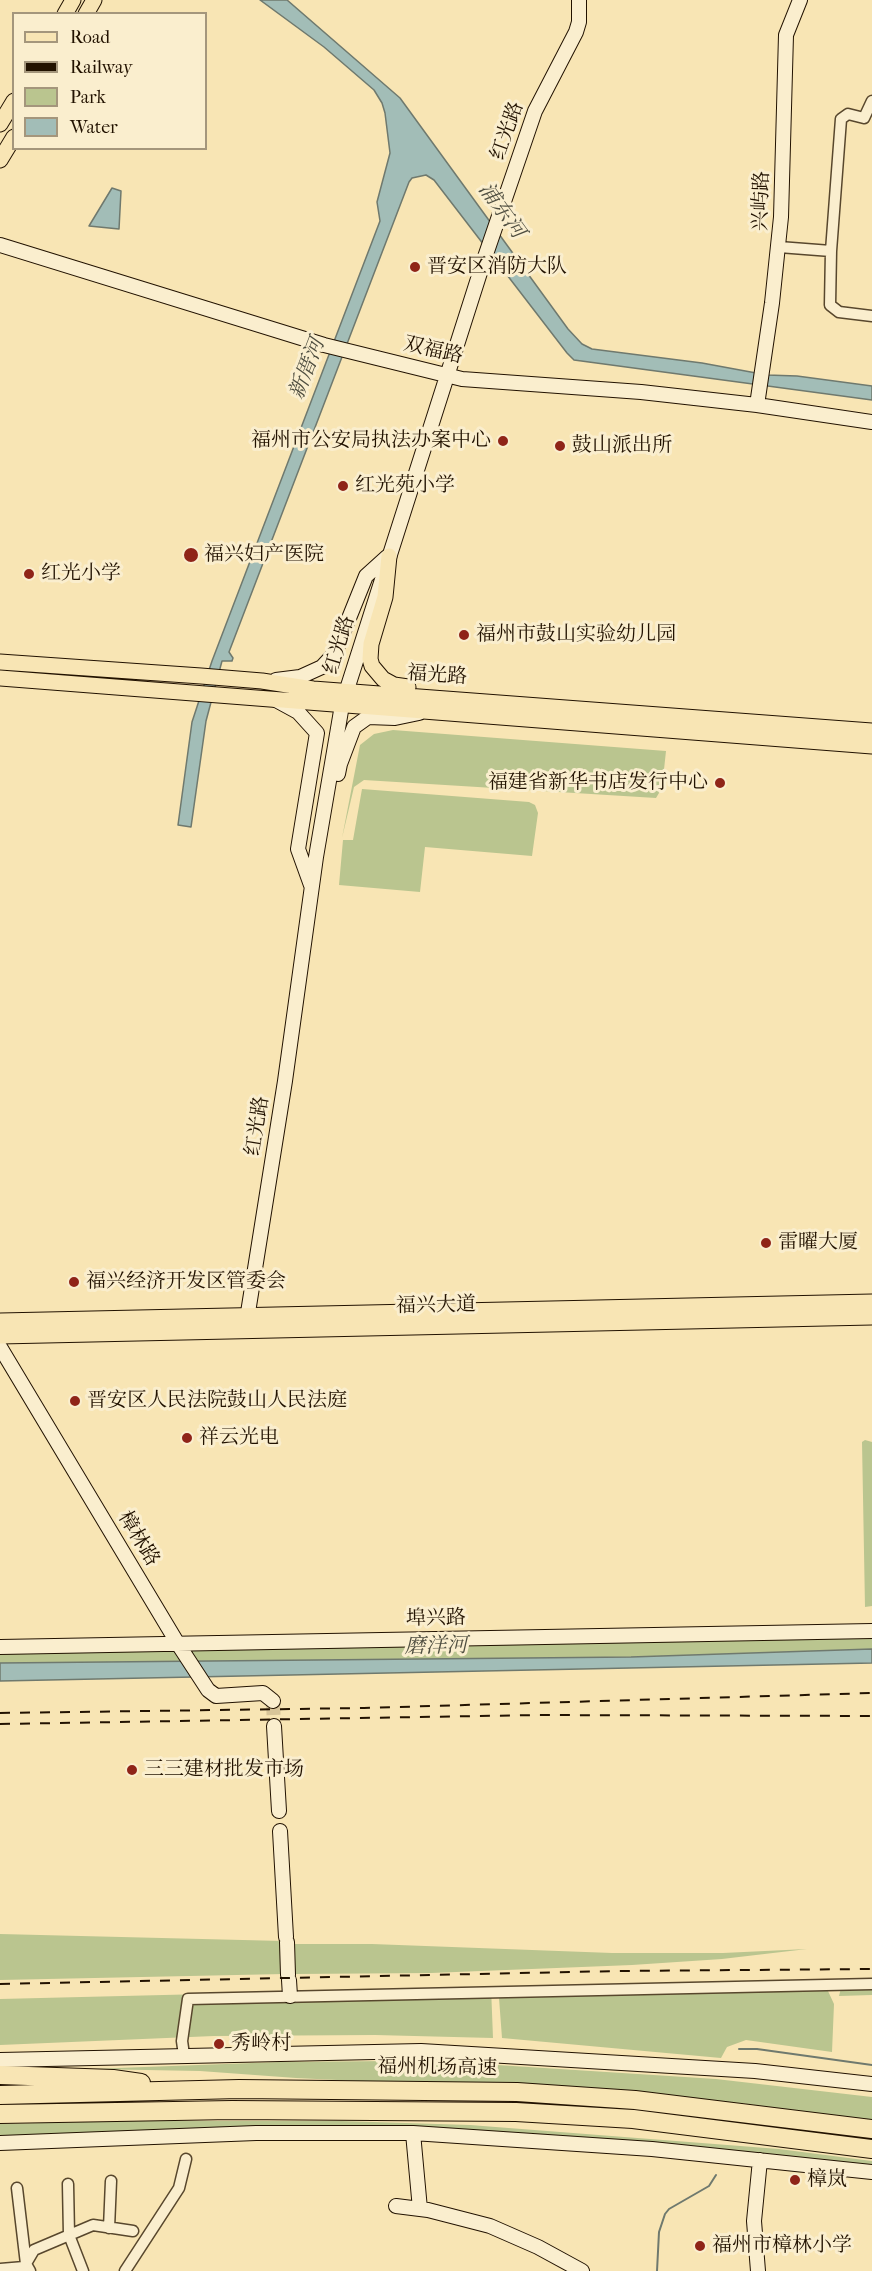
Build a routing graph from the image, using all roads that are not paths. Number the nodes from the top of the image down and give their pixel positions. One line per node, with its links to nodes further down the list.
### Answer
1 (579, 0): 12 (street, 红光路)
2 (800, 0): 9 (street, 兴屿路)
3 (872, 101): 10 (street)
4 (12, 104): 5 (main road)
5 (0, 124)
6 (12, 140): 7 (main road)
7 (0, 160)
8 (0, 245): 12 (street, 双福路)
9 (779, 247): 10 (street); 13 (street, 兴屿路)
10 (831, 251): 11 (street)
11 (872, 316)
12 (447, 375): 13 (street, 双福路); 15 (street, 红光路)
13 (756, 405): 14 (street, 双福路)
14 (872, 422)
15 (389, 556): 18 (street); 19 (street, 红光路); 21 (main road)
16 (0, 662): 18 (main road, 福光路)
17 (0, 678): 20 (main road, 福光路)
18 (262, 681): 19 (main road, 福光路)
19 (344, 698): 20 (main road, 福光路); 21 (main road, 福光路); 22 (main road, 福光路); 25 (street, 红光路)
20 (274, 699): 26 (street)
21 (475, 700): 23 (main road, 福光路)
22 (427, 712): 24 (main road, 福光路); 25 (street)
23 (872, 731)
24 (872, 746)
25 (316, 857): 26 (street, 红光路)
26 (312, 887): 30 (street, 红光路)
27 (872, 1302): 30 (main road, 福兴大道)
28 (872, 1317): 30 (main road, 福兴大道)
29 (0, 1321): 30 (main road, 福兴大道)
30 (247, 1323): 31 (main road, 福兴大道)
31 (0, 1336)
32 (0, 1347): 34 (street, 樟林路)
33 (872, 1630): 34 (street, 埠兴路)
34 (178, 1644): 35 (street, 埠兴路); 36 (street, 樟林路)
35 (0, 1647)
36 (273, 1701)
37 (274, 1726): 38 (street)
38 (279, 1811)
39 (280, 1831): 41 (street)
40 (872, 1984): 41 (street)
41 (290, 1996): 42 (street)
42 (184, 2055): 43 (street); 45 (street)
43 (0, 2060)
44 (0, 2075): 46 (highway)
45 (872, 2084)
46 (187, 2090): 47 (highway, 福州机场高速); 49 (highway, 福州机场高速)
47 (0, 2095)
48 (0, 2114): 52 (highway)
49 (872, 2129)
50 (414, 2133): 51 (street); 54 (street); 60 (street)
51 (0, 2143)
52 (872, 2149)
53 (186, 2159): 67 (street)
54 (760, 2160): 55 (street); 69 (street)
55 (872, 2172)
56 (111, 2181): 61 (street)
57 (68, 2184): 63 (street)
58 (17, 2188): 64 (street)
59 (396, 2206): 60 (street)
60 (420, 2209): 68 (street)
61 (109, 2228): 62 (street); 63 (street)
62 (133, 2231)
63 (69, 2235): 64 (street); 66 (street)
64 (28, 2267): 65 (street)
65 (0, 2269)
66 (83, 2271)
67 (125, 2271)
68 (582, 2271)
69 (758, 2271)

